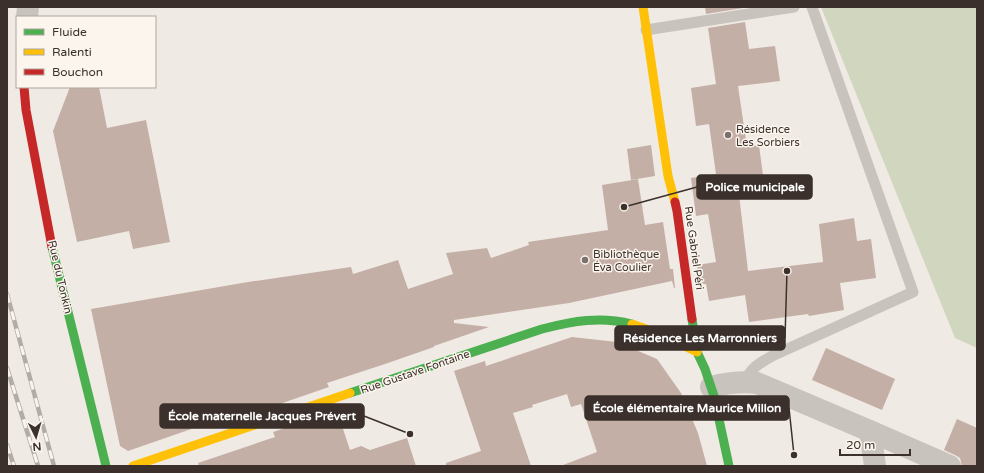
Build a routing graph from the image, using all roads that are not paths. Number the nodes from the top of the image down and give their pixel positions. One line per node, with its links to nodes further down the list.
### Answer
1 (643, 7): 4 (street, Rue Gabriel Péri)
2 (794, 7): 4 (lane)
3 (812, 7): 7 (lane)
4 (646, 30): 6 (street, Rue Gabriel Péri)
5 (24, 88): 10 (street, Rue du Tonkin)
6 (697, 352): 8 (street, Rue Gabriel Péri); 11 (street, Rue Gustave Fontaine)
7 (744, 382): 8 (street); 9 (street)
8 (711, 387): 12 (street, Rue Gabriel Péri)
9 (870, 430): 13 (street); 14 (street)
10 (106, 466)
11 (133, 466)
12 (729, 466)
13 (875, 466)
14 (950, 466)

